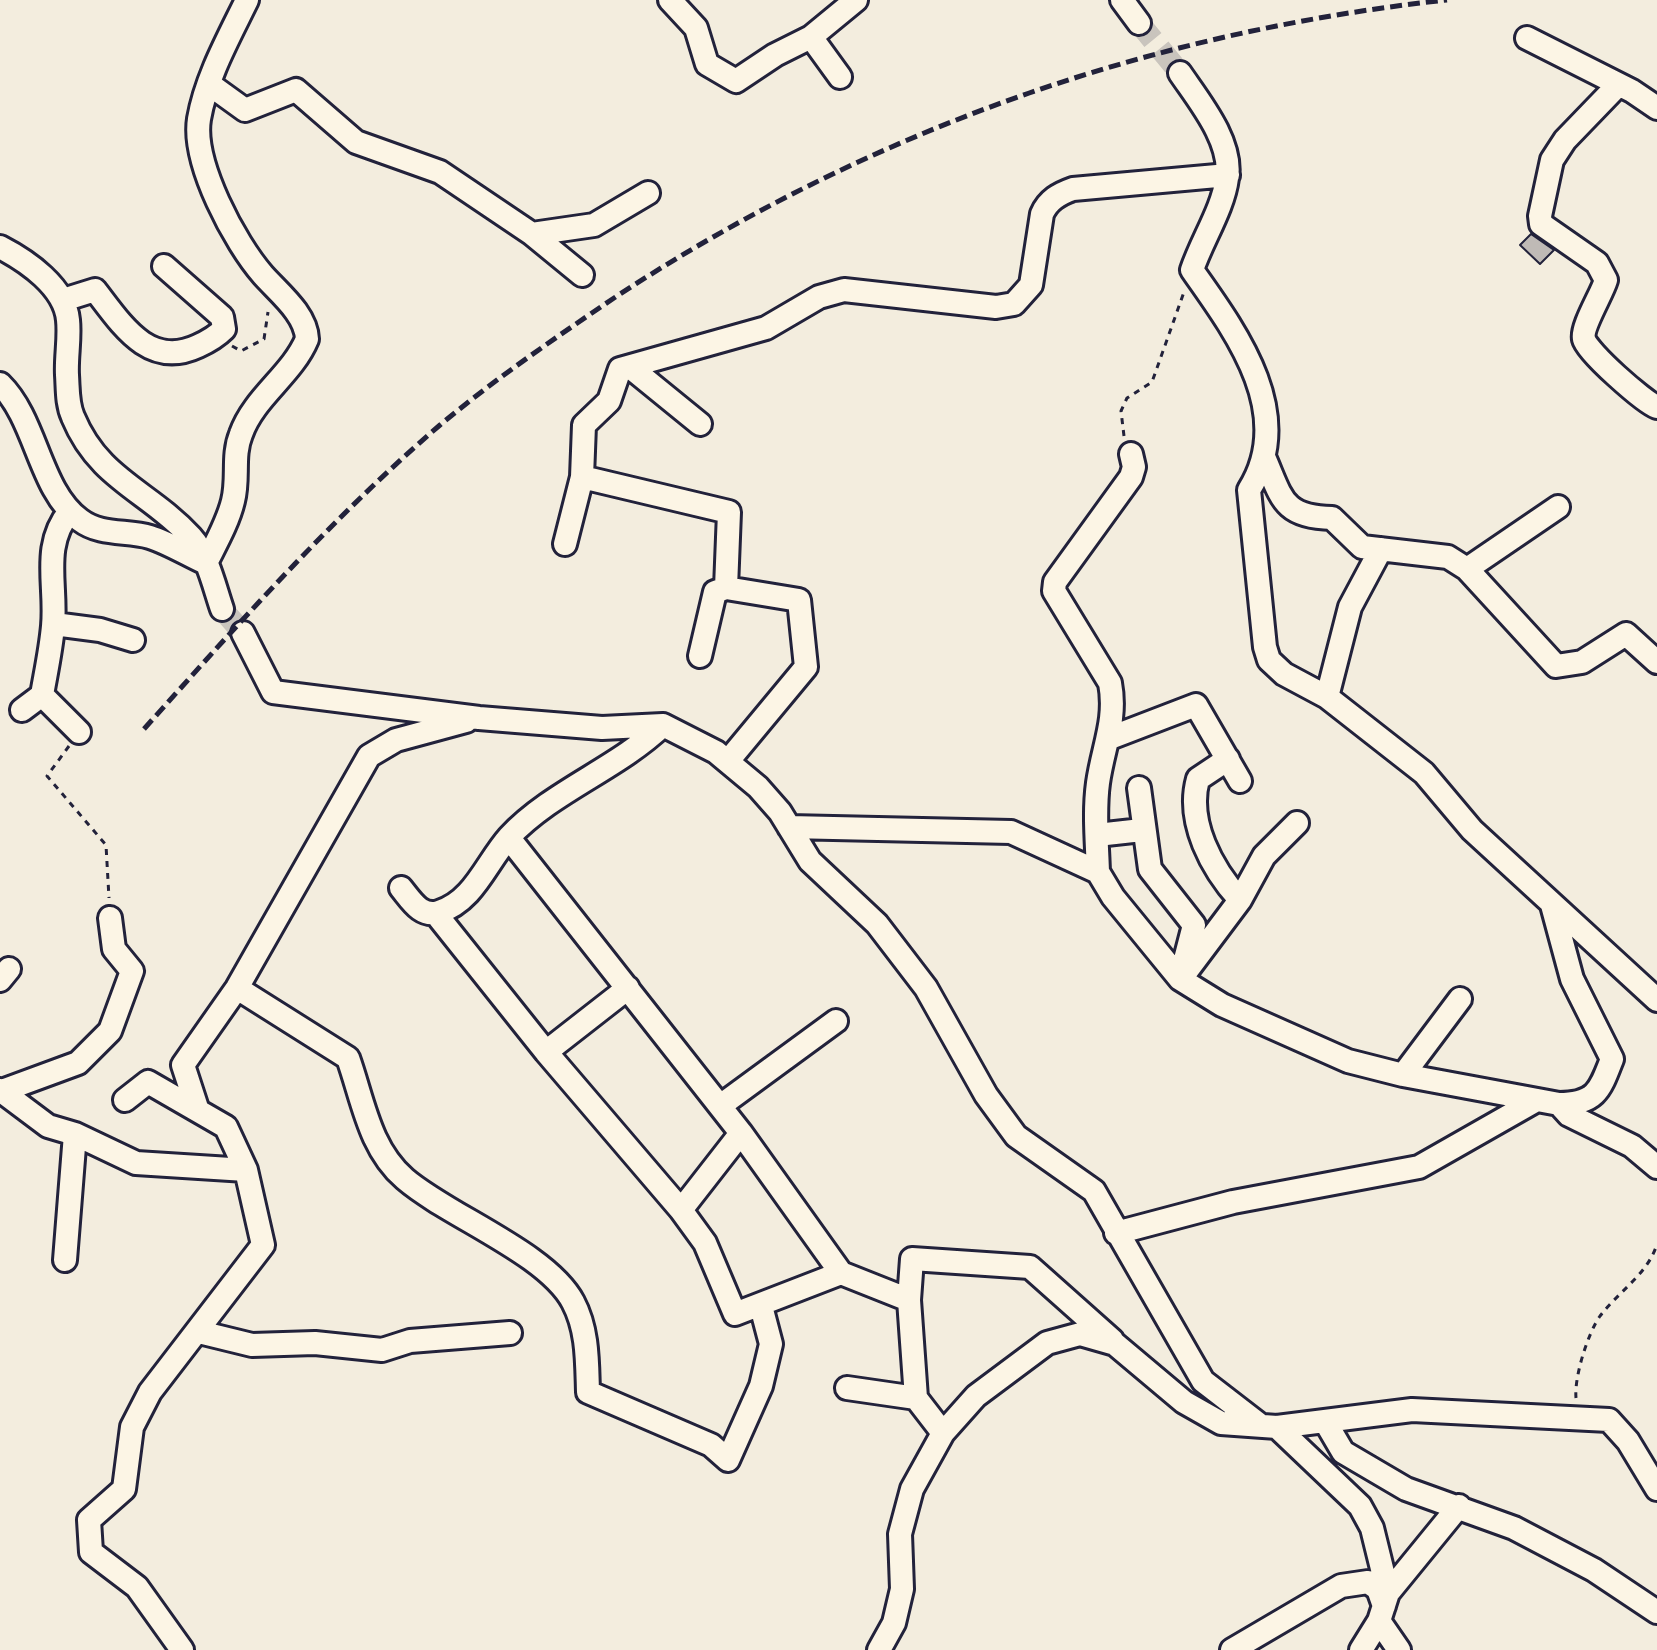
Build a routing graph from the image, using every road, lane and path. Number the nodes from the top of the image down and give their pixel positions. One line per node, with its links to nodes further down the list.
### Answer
1 (247, 0): 10 (street)
2 (670, 0): 6 (street)
3 (856, 0): 6 (street)
4 (1122, 0): 5 (street)
5 (1139, 23)
6 (811, 37): 9 (street)
7 (1527, 38): 11 (street)
8 (1180, 73): 13 (street)
9 (840, 77)
10 (209, 84): 15 (street); 20 (street)
11 (1618, 85): 12 (street); 25 (street)
12 (1657, 108)
13 (1228, 175): 18 (street); 23 (street)
14 (648, 193): 15 (street)
15 (532, 234): 19 (street)
16 (0, 247): 21 (street)
17 (164, 266): 22 (street)
18 (1192, 270): 27 (path); 28 (street)
19 (582, 275)
20 (267, 280): 22 (path); 34 (street)
21 (63, 300): 22 (street); 34 (street)
22 (216, 337)
23 (630, 367): 26 (street); 29 (street)
24 (0, 384): 31 (street)
25 (1657, 407)
26 (700, 424)
27 (1131, 454): 49 (street)
28 (1264, 457): 33 (street); 44 (street)
29 (582, 477): 32 (street); 36 (street)
30 (1558, 507): 35 (street)
31 (70, 511): 34 (street); 38 (street)
32 (565, 544)
33 (1381, 549): 35 (street); 44 (street)
34 (206, 563): 37 (street)
35 (1467, 569): 42 (street)
36 (726, 588): 41 (street); 51 (street)
37 (222, 609)
38 (54, 624): 40 (street); 43 (street)
39 (243, 633): 46 (street)
40 (133, 640)
41 (700, 656)
42 (1657, 662)
43 (42, 695): 45 (street); 48 (street)
44 (1327, 697): 62 (street)
45 (22, 710)
46 (479, 718): 47 (street); 66 (street)
47 (663, 725): 51 (street); 58 (street)
48 (79, 732): 64 (path)
49 (1110, 738): 50 (street); 57 (street)
50 (1228, 759): 52 (street); 61 (street)
51 (728, 761): 55 (street)
52 (1240, 781)
53 (1139, 788): 56 (street)
54 (1297, 823): 61 (street)
55 (789, 827): 59 (street); 84 (street)
56 (1142, 830): 57 (street); 65 (street)
57 (1097, 835): 59 (street)
58 (509, 838): 63 (street); 67 (street)
59 (1098, 872): 65 (street)
60 (401, 888): 63 (street)
61 (1240, 900): 65 (street)
62 (1552, 905): 69 (street); 76 (street)
63 (436, 914): 71 (street)
64 (110, 918): 73 (street)
65 (1180, 979): 72 (street)
66 (237, 988): 78 (street); 89 (street)
67 (628, 988): 71 (street); 77 (street)
68 (1460, 999): 72 (street)
69 (1657, 1000)
70 (836, 1021): 77 (street)
71 (546, 1052): 83 (street)
72 (1403, 1075): 75 (street)
73 (1, 1090): 80 (street)
74 (125, 1100): 78 (street)
75 (1535, 1101): 76 (street); 84 (street)
76 (1559, 1104): 81 (street)
77 (720, 1106): 79 (street)
78 (197, 1108): 82 (street)
79 (741, 1133): 83 (street); 87 (street)
80 (75, 1134): 82 (street); 86 (street)
81 (1657, 1167)
82 (246, 1170): 90 (street)
83 (681, 1210): 89 (street)
84 (1116, 1233): 97 (street)
85 (1657, 1244): 95 (path)
86 (65, 1260)
87 (841, 1273): 88 (street); 89 (street)
88 (909, 1300): 92 (street); 94 (street)
89 (761, 1306)
90 (199, 1332): 91 (street); 104 (street)
91 (510, 1333)
92 (1115, 1344): 97 (street); 98 (street)
93 (847, 1388): 94 (street)
94 (916, 1398): 98 (street)
95 (1579, 1417): 96 (street); 99 (street)
96 (1326, 1423): 97 (street); 100 (street)
97 (1269, 1426): 101 (street)
98 (943, 1433): 105 (street)
99 (1657, 1489)
100 (1459, 1506): 101 (street); 102 (street)
101 (1384, 1607): 103 (street); 107 (street); 108 (street)
102 (1657, 1612)
103 (1260, 1643): 106 (street)
104 (182, 1650)
105 (879, 1650)
106 (1232, 1650)
107 (1361, 1650)
108 (1399, 1650)

